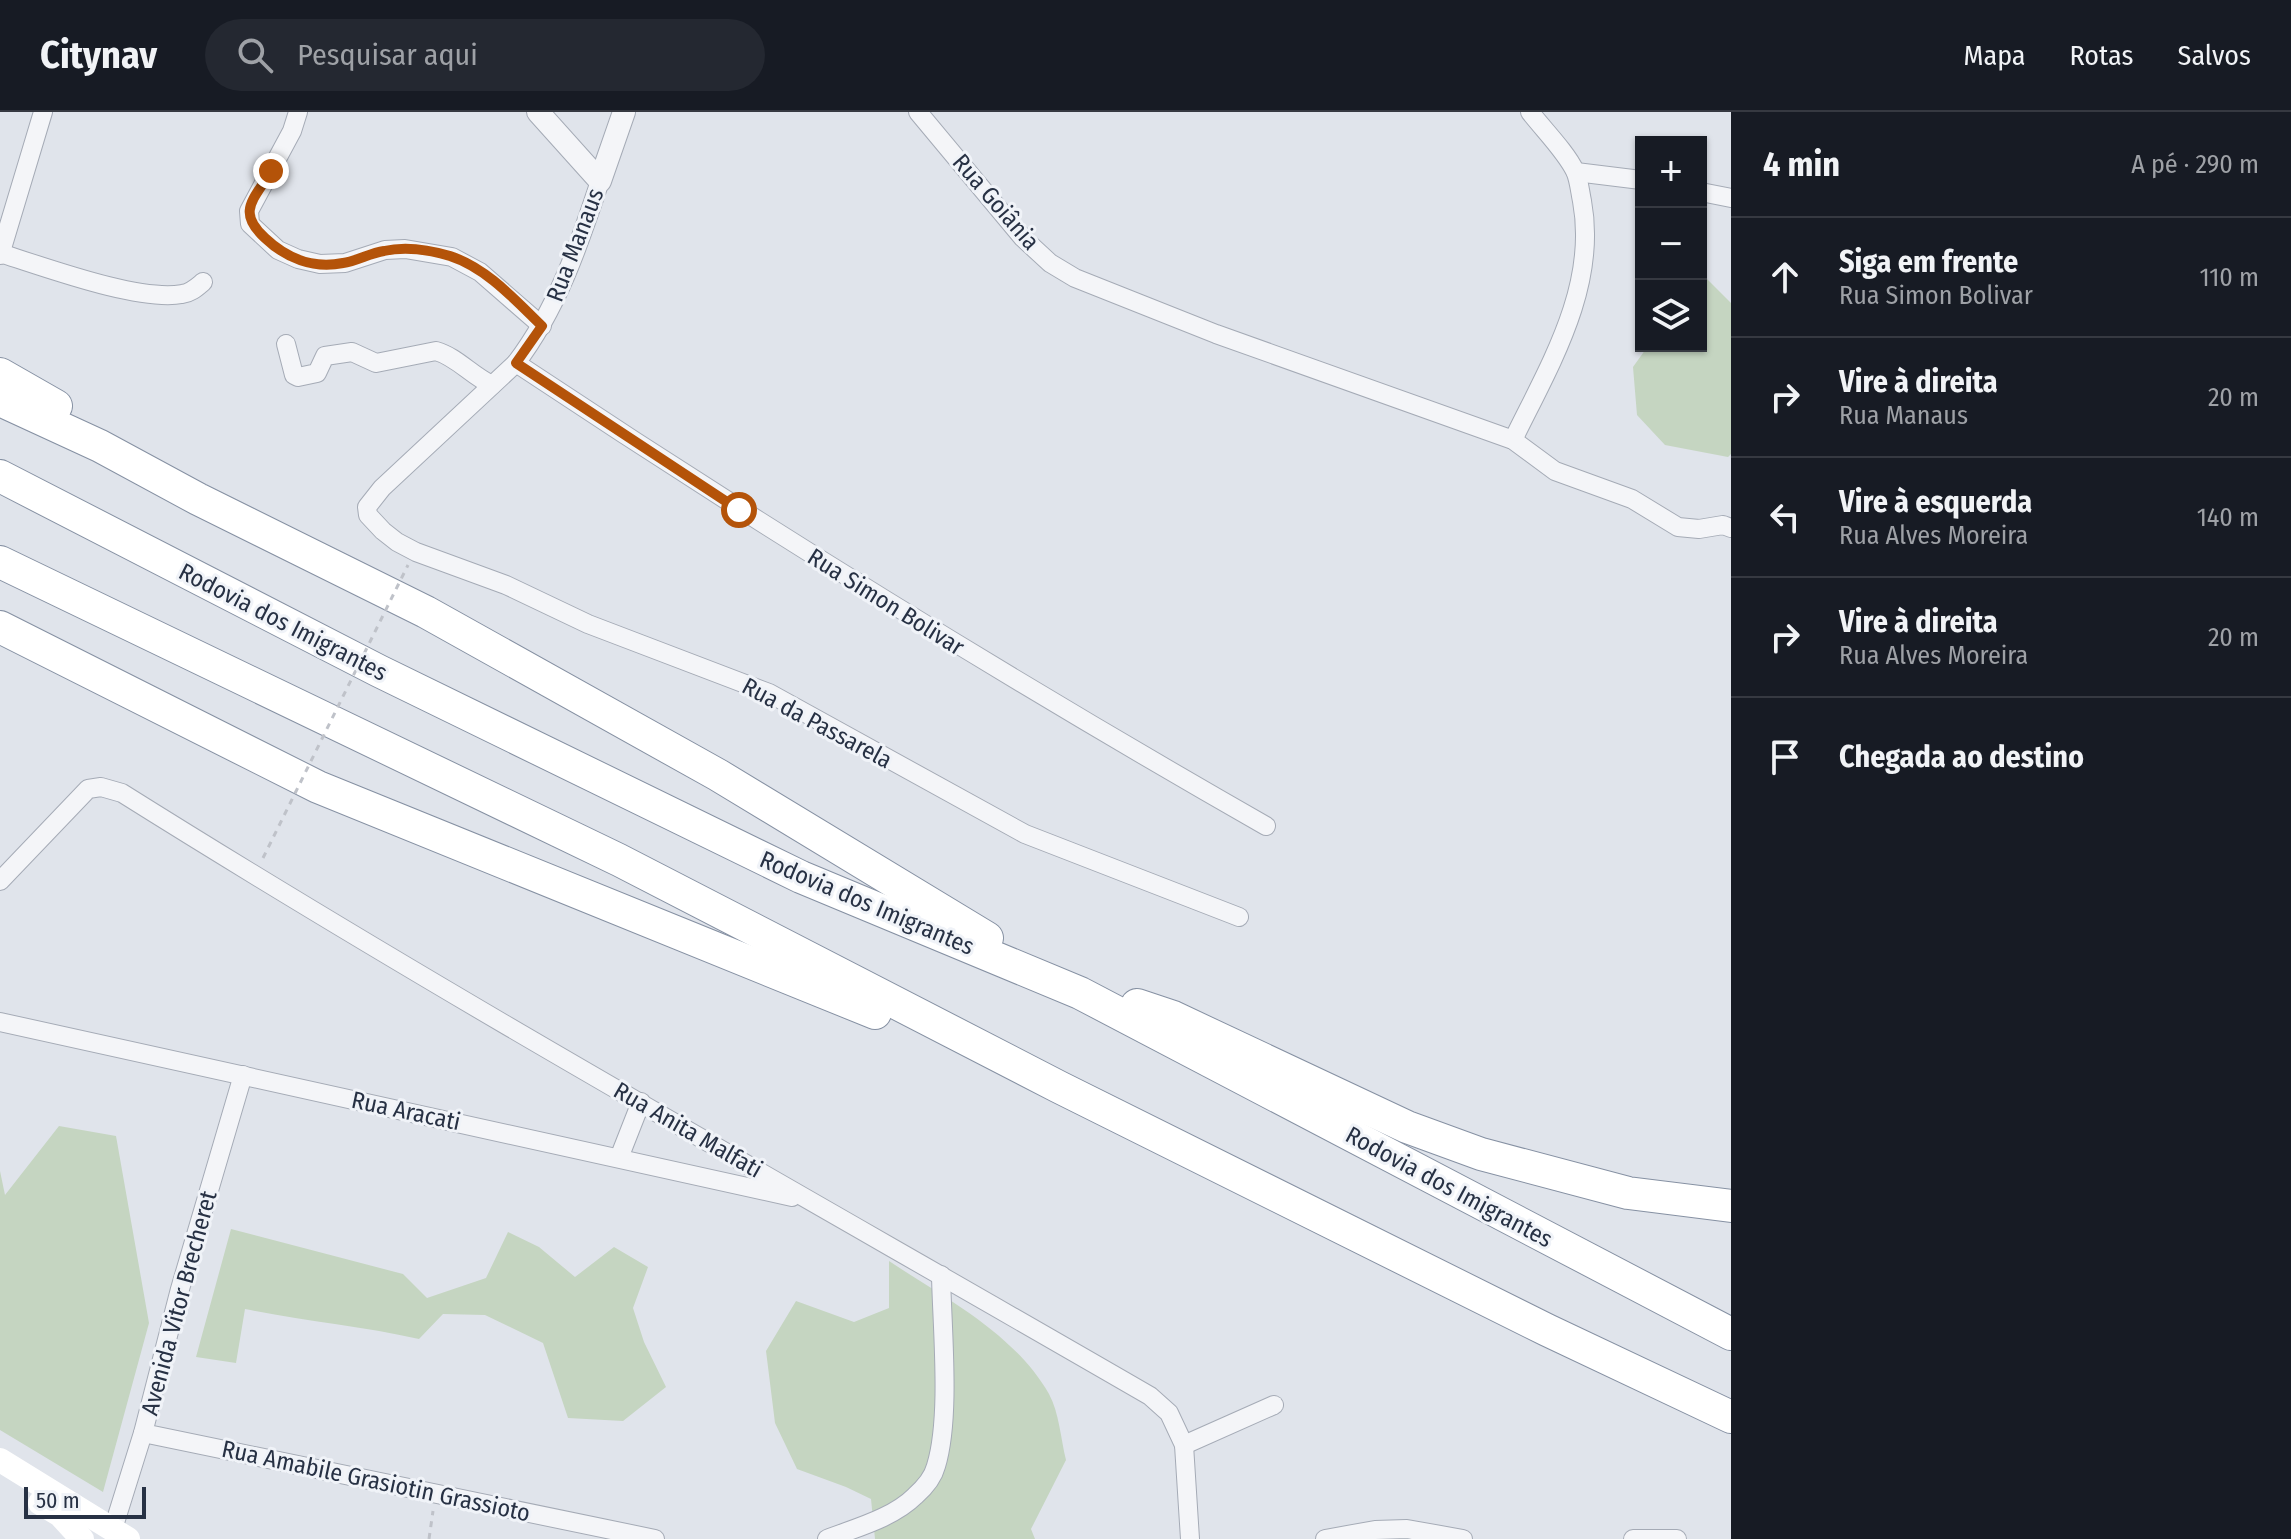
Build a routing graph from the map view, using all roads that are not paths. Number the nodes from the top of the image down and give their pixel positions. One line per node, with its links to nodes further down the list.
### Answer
1 (43, 112): 12 (street)
2 (298, 112): 14 (street)
3 (538, 112): 9 (street)
4 (624, 112): 9 (street, Rua Manaus)
5 (918, 112): 20 (street, Rua Goiânia)
6 (1530, 112): 7 (street)
7 (1576, 172): 8 (street); 20 (street)
8 (1635, 179)
9 (600, 181): 14 (street, Rua Manaus)
10 (1707, 193): 11 (street)
11 (1731, 198)
12 (0, 254): 13 (street)
13 (203, 282)
14 (542, 326): 16 (street, Rua Manaus)
15 (286, 344): 18 (street)
16 (516, 363): 18 (street, Rua Manaus); 27 (street, Rua Simon Bolivar)
17 (0, 374): 21 (highway)
18 (492, 385): 23 (street, Rua Manaus)
19 (0, 400): 21 (highway)
20 (1513, 440): 24 (street)
21 (100, 446): 30 (highway)
22 (0, 476): 30 (highway, Rodovia dos Imigrantes)
23 (370, 501): 29 (street, Rua da Passarela)
24 (1731, 528)
25 (0, 562): 33 (highway)
26 (0, 627): 33 (highway)
27 (1266, 826)
28 (0, 881): 34 (street, Rua Anita Malfati)
29 (1239, 917)
30 (1080, 993): 37 (highway); 39 (highway, Rodovia dos Imigrantes)
31 (0, 1022): 32 (street, Rua Aracati)
32 (243, 1075): 35 (street, Rua Aracati); 42 (street, Avenida Vitor Brecheret)
33 (1059, 1087): 41 (highway)
34 (641, 1102): 35 (street); 36 (street, Rua Anita Malfati)
35 (619, 1158): 36 (street, Rua Aracati)
36 (811, 1201): 38 (street, Rua Anita Malfati)
37 (1731, 1206)
38 (941, 1275): 43 (street, Rua Anita Malfati); 49 (street)
39 (1731, 1334)
40 (1274, 1405): 43 (street)
41 (1731, 1417)
42 (143, 1433): 46 (street, Avenida Vitor Brecheret); 48 (street, Rua Amabile Grasiotin Grassioto)
43 (1184, 1445): 50 (street, Rua Anita Malfati)
44 (0, 1460): 46 (main road)
45 (0, 1479): 47 (main road)
46 (120, 1534)
47 (75, 1537)
48 (655, 1539)
49 (827, 1539)
50 (1190, 1539)
51 (1325, 1539): 52 (street)
52 (1463, 1539)
53 (1633, 1539): 54 (street)
54 (1677, 1539)

